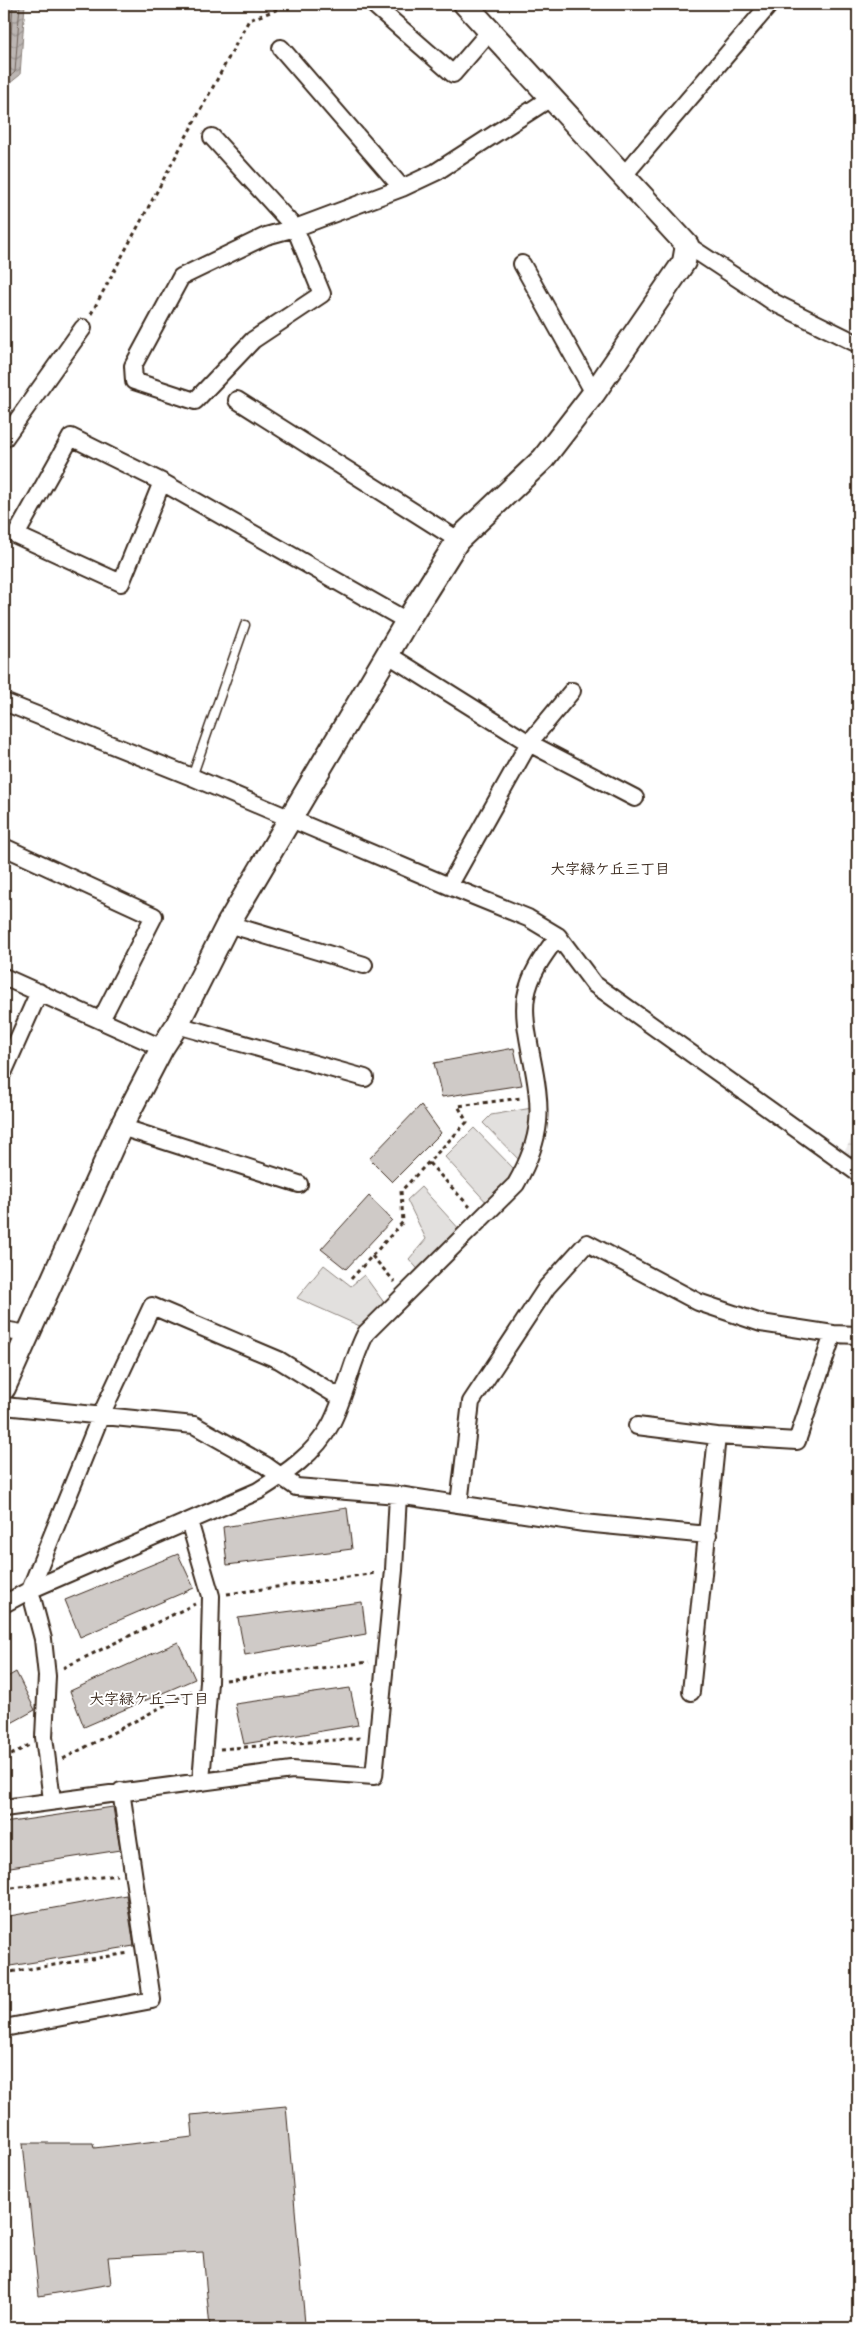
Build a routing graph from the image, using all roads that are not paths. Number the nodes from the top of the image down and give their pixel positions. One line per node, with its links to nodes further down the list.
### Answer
1 (373, 4): 4 (street)
2 (770, 4): 8 (street)
3 (469, 5): 4 (street)
4 (490, 31): 6 (street)
5 (281, 48): 9 (street)
6 (552, 97): 8 (street); 9 (street)
7 (212, 137): 10 (street)
8 (624, 175): 11 (street)
9 (402, 188): 10 (street)
10 (295, 228): 10 (street)
11 (687, 245): 14 (street); 15 (street)
12 (522, 264): 15 (street)
13 (83, 328): 17 (street)
14 (858, 344)
15 (594, 393): 19 (street)
16 (238, 400): 19 (street)
17 (4, 439)
18 (162, 482): 18 (street); 20 (street)
19 (458, 540): 20 (street)
20 (407, 621): 22 (street)
21 (245, 625): 26 (lane)
22 (387, 654): 25 (street); 28 (street)
23 (572, 691): 25 (street)
24 (4, 702): 26 (street)
25 (529, 743): 27 (street); 30 (street)
26 (192, 777): 28 (street)
27 (635, 798)
28 (290, 819): 30 (street); 31 (street)
29 (4, 847): 36 (street)
30 (449, 886): 32 (street)
31 (228, 924): 33 (street); 37 (street)
32 (558, 936): 42 (street); 49 (street)
33 (364, 965)
34 (4, 977): 35 (street)
35 (39, 992): 36 (street); 39 (street)
36 (101, 1020): 38 (street)
37 (176, 1025): 38 (street); 40 (street)
38 (162, 1048): 41 (street)
39 (4, 1071)
40 (364, 1078)
41 (121, 1127): 43 (street); 45 (street)
42 (858, 1173)
43 (299, 1184)
44 (4, 1330): 45 (street)
45 (27, 1334): 48 (street)
46 (833, 1334): 47 (street); 53 (street); 56 (street)
47 (858, 1336)
48 (4, 1388)
49 (342, 1398): 51 (street); 54 (street)
50 (4, 1406): 51 (street)
51 (101, 1415): 54 (street); 59 (street)
52 (637, 1426): 53 (street)
53 (717, 1436): 58 (street)
54 (281, 1477): 55 (street); 57 (street)
55 (398, 1495): 56 (street); 62 (street)
56 (459, 1504): 58 (street)
57 (189, 1520): 59 (street); 62 (street)
58 (708, 1535): 61 (street)
59 (30, 1590): 60 (street); 64 (street)
60 (4, 1604)
61 (691, 1692)
62 (201, 1781): 63 (street)
63 (121, 1791): 64 (street); 66 (street)
64 (52, 1800): 65 (street)
65 (4, 1808)
66 (4, 2028)

